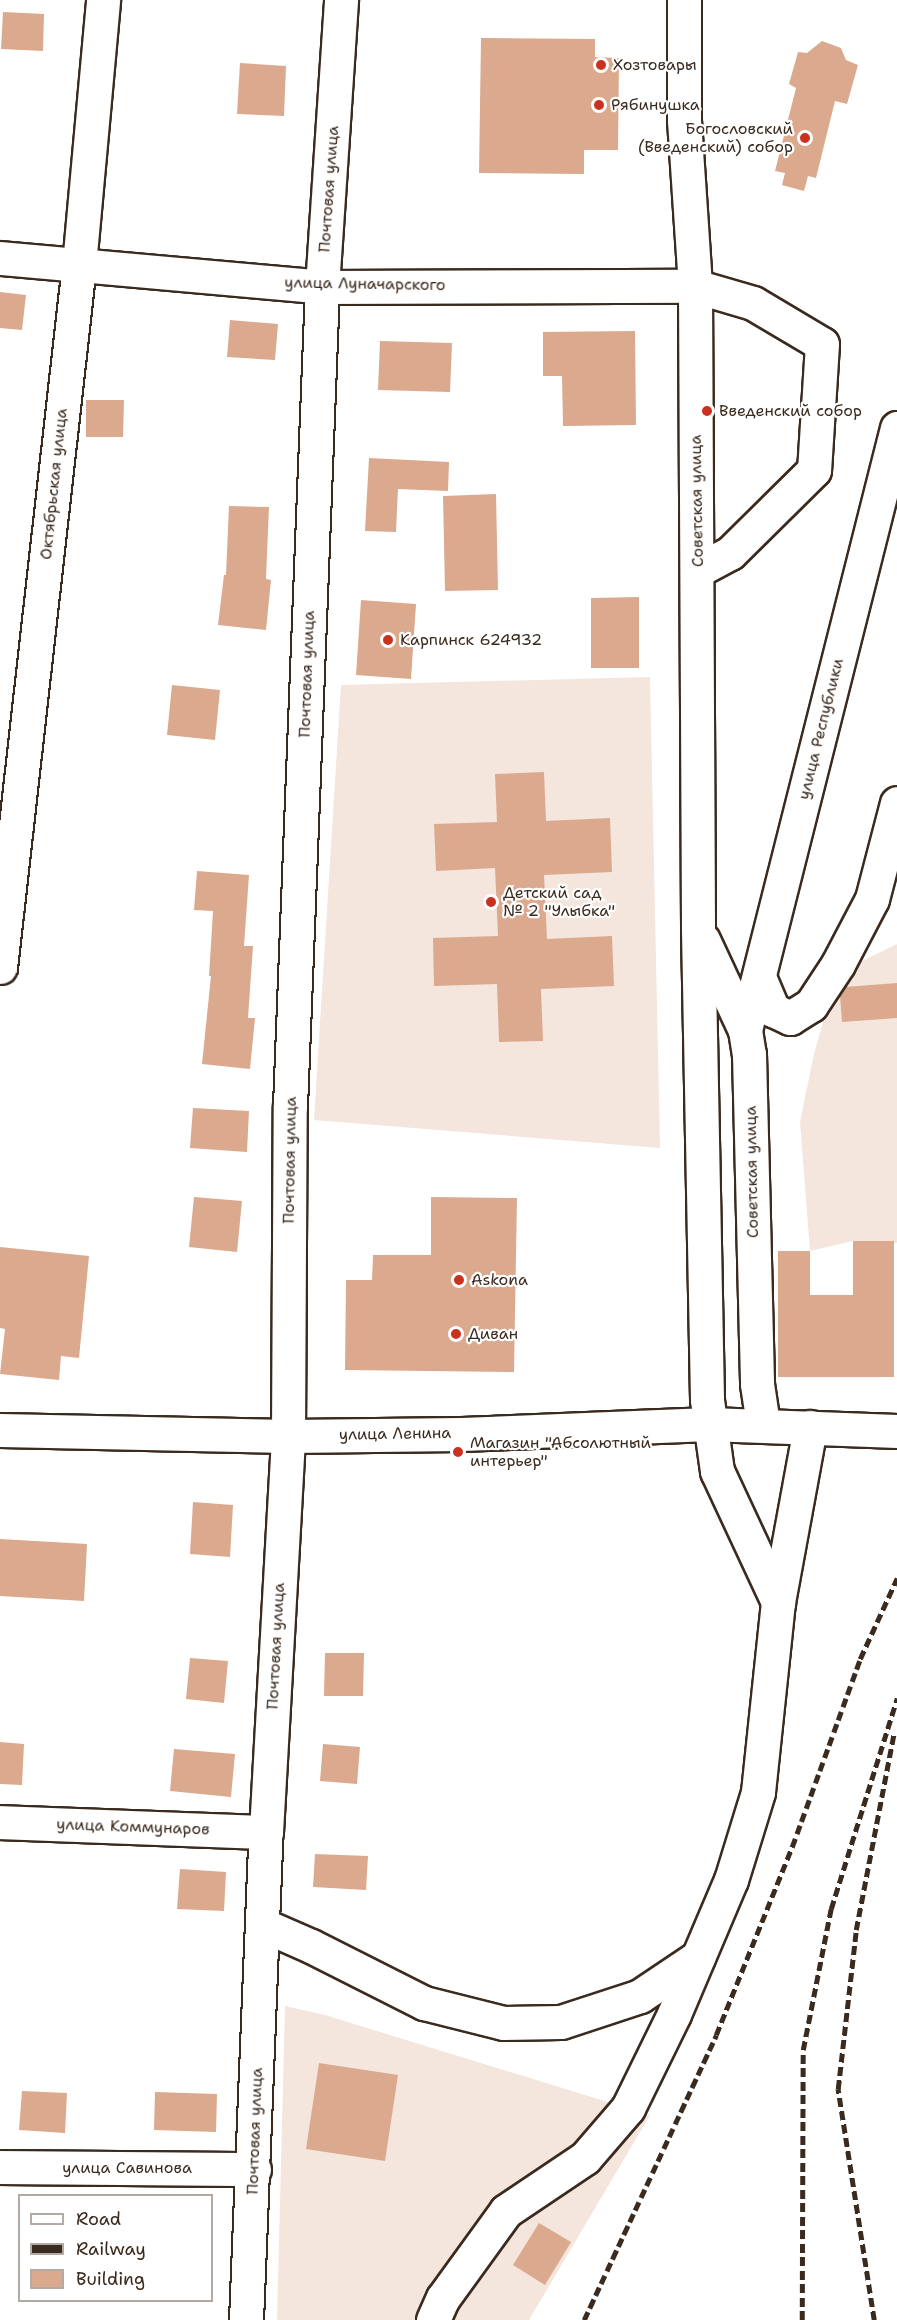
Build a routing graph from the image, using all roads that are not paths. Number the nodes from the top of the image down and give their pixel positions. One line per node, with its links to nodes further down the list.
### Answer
1 (103, 0): 5 (street, Октябрьская улица)
2 (341, 0): 7 (street, Почтовая улица)
3 (684, 0): 6 (street, Советская улица)
4 (0, 258): 5 (street, улица Луначарского)
5 (78, 265): 7 (street, улица Луначарского); 12 (street, Октябрьская улица)
6 (695, 286): 7 (street, улица Луначарского); 9 (street, Советская улица); 9 (street, улица Луначарского)
7 (322, 287): 20 (street, Почтовая улица)
8 (897, 428): 13 (street, улица Республики)
9 (698, 570): 11 (street, Советская улица)
10 (897, 803): 13 (street)
11 (698, 930): 14 (street, Советская улица); 15 (street, Советская улица)
12 (0, 967)
13 (759, 977): 14 (street, улица Республики)
14 (745, 1030): 16 (street, Советская улица)
15 (709, 1424): 16 (street, улица Ленина); 20 (street, улица Ленина); 21 (street, Советская улица)
16 (763, 1425): 17 (street, улица Ленина)
17 (810, 1427): 19 (street, улица Ленина); 21 (street)
18 (0, 1430): 20 (street, улица Ленина)
19 (897, 1431)
20 (288, 1436): 23 (street, Почтовая улица)
21 (778, 1602): 25 (street)
22 (0, 1822): 23 (street, улица Коммунаров)
23 (266, 1832): 24 (street, Почтовая улица)
24 (262, 1925): 25 (street); 27 (street, Почтовая улица)
25 (698, 1957): 29 (street)
26 (0, 2167): 27 (street, улица Савинова)
27 (254, 2169): 28 (street, Почтовая улица)
28 (246, 2320)
29 (433, 2320)

